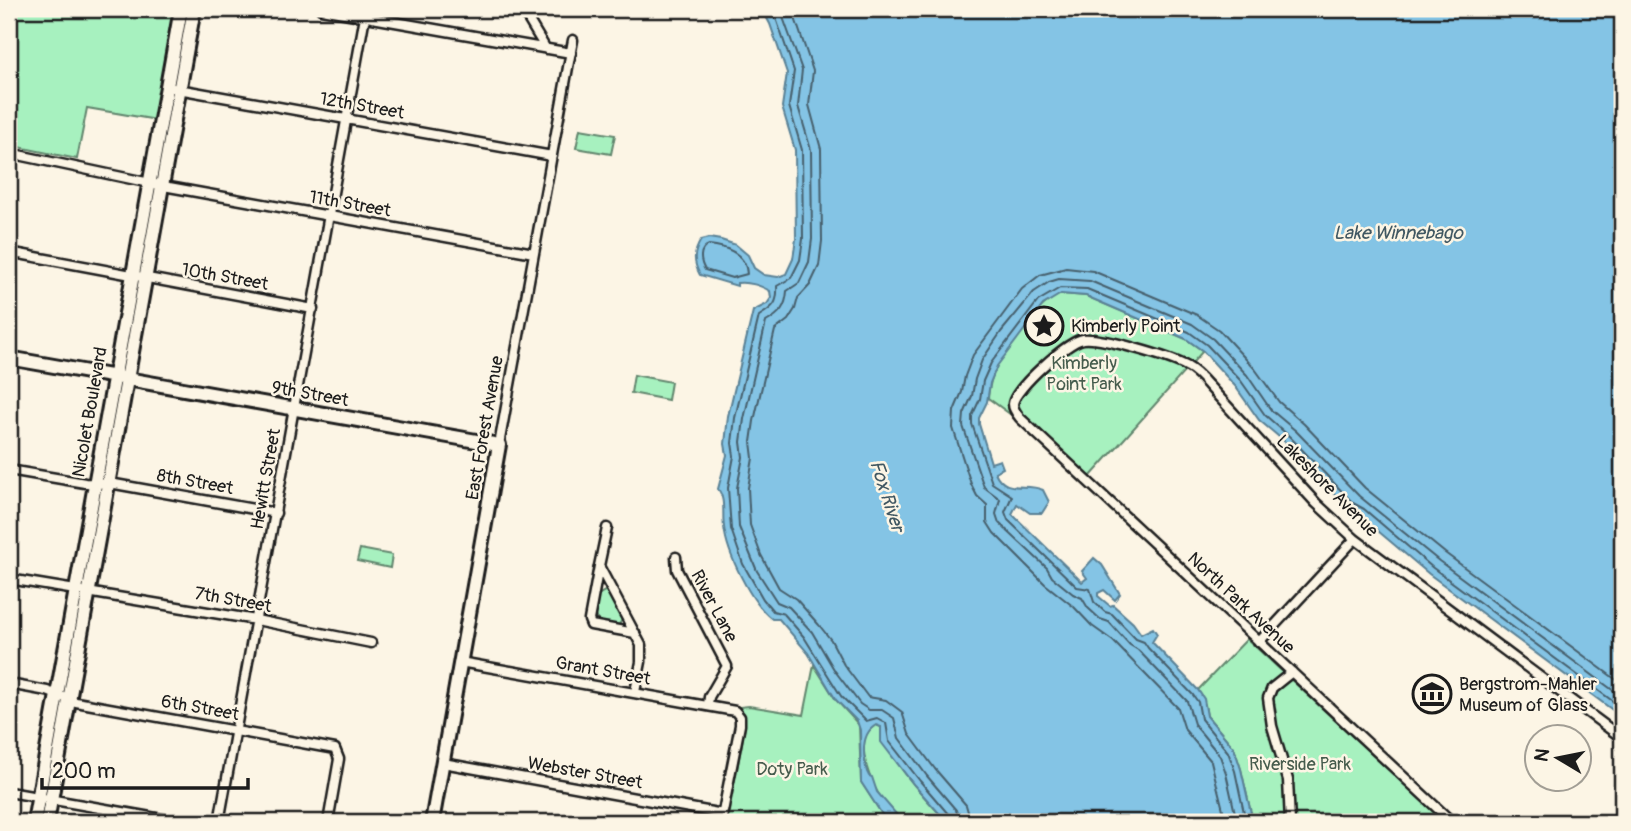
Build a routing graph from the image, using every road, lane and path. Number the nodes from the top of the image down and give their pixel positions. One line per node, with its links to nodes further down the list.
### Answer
1 (181, 9): 9 (street, Nicolet Boulevard)
2 (194, 9): 9 (street, Nicolet Boulevard)
3 (321, 9): 5 (street)
4 (522, 9): 7 (street)
5 (365, 16): 7 (street); 10 (street, Hewitt Street)
6 (573, 40): 8 (street, East Forest Avenue)
7 (547, 49): 8 (street)
8 (571, 53): 12 (street, East Forest Avenue)
9 (173, 88): 10 (street, 12th Street); 13 (street, Nicolet Boulevard)
10 (346, 119): 12 (street, 12th Street); 14 (street, Hewitt Street)
11 (9, 153): 13 (street, 11th Street)
12 (552, 156): 16 (street, East Forest Avenue)
13 (155, 183): 14 (street, 11th Street); 17 (street, Nicolet Boulevard)
14 (329, 216): 16 (street, 11th Street); 18 (street, Hewitt Street)
15 (9, 252): 17 (street, 10th Street)
16 (534, 253): 23 (street, East Forest Avenue)
17 (139, 277): 18 (street, 10th Street); 20 (street, Nicolet Boulevard)
18 (313, 309): 22 (street, Hewitt Street)
19 (9, 358): 20 (street, 9th Street)
20 (120, 378): 22 (street, 9th Street); 25 (street, Nicolet Boulevard)
21 (1013, 404): 28 (street, Lakeshore Avenue); 35 (street, North Park Avenue)
22 (294, 409): 23 (street, 9th Street); 26 (street, Hewitt Street)
23 (499, 445): 37 (street, East Forest Avenue)
24 (9, 470): 25 (street, 8th Street)
25 (101, 483): 26 (street, 8th Street); 32 (street, Nicolet Boulevard)
26 (276, 513): 33 (street, Hewitt Street)
27 (607, 528): 30 (street)
28 (1355, 539): 35 (street); 44 (street, Lakeshore Avenue)
29 (676, 557): 42 (street, River Lane)
30 (599, 566): 34 (street); 34 (street)
31 (9, 579): 32 (street, 7th Street)
32 (82, 591): 33 (street, 7th Street); 41 (street, Nicolet Boulevard)
33 (256, 620): 36 (street, 7th Street); 43 (street, Hewitt Street)
34 (635, 634): 40 (street)
35 (1259, 642): 38 (street, North Park Avenue)
36 (371, 643)
37 (460, 662): 40 (street, Grant Street); 45 (street, East Forest Avenue)
38 (1292, 673): 55 (street); 56 (street, North Park Avenue)
39 (9, 684): 41 (street, 6th Street)
40 (635, 692): 42 (street, Grant Street)
41 (62, 698): 43 (street, 6th Street); 47 (street, Nicolet Boulevard)
42 (708, 705): 48 (street, Grant Street)
43 (235, 730): 52 (street, Hewitt Street); 53 (street, 6th Street)
44 (1622, 738)
45 (443, 763): 48 (street, Webster Street); 54 (street, East Forest Avenue)
46 (9, 792): 47 (street)
47 (45, 798): 49 (street, Nicolet Boulevard); 50 (street, Nicolet Boulevard); 51 (street)
48 (722, 818)
49 (34, 822)
50 (47, 822)
51 (179, 822)
52 (219, 822)
53 (328, 822)
54 (432, 822)
55 (1290, 822)
56 (1452, 822)

